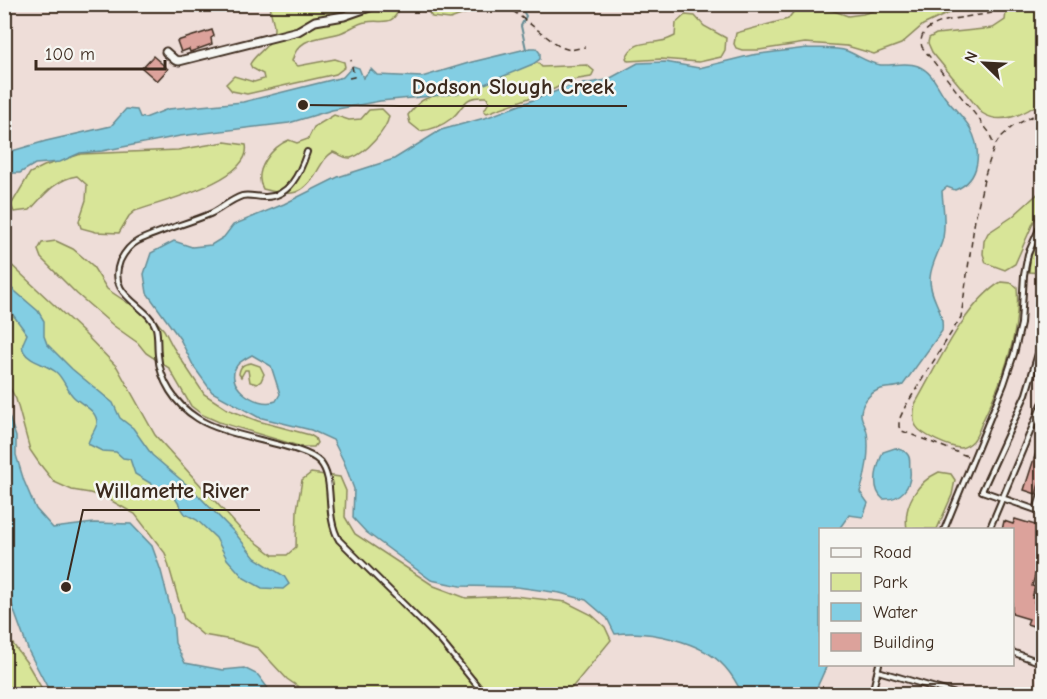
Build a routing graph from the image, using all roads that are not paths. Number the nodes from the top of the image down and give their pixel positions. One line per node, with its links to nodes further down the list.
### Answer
1 (378, 4): 2 (street)
2 (166, 52)
3 (307, 152): 17 (lane)
4 (1042, 222): 11 (lane)
5 (1042, 339): 8 (lane)
6 (1042, 404): 8 (lane)
7 (1042, 492): 9 (lane)
8 (1002, 499): 9 (lane); 12 (lane)
9 (1036, 510): 10 (lane)
10 (1042, 512)
11 (945, 528)
12 (990, 528)
13 (1014, 653): 14 (lane)
14 (1042, 663)
15 (879, 666): 16 (lane)
16 (878, 670): 18 (lane); 19 (lane)
17 (484, 694)
18 (872, 694)
19 (956, 694)

